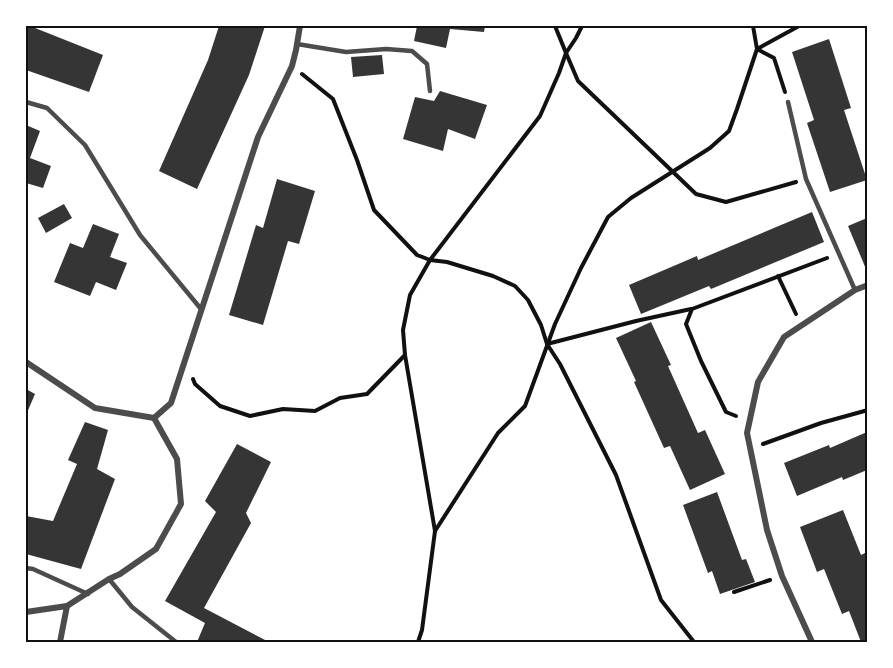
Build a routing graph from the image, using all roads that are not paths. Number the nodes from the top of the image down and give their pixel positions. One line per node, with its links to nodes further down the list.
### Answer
1 (300, 26): 2 (street)
2 (297, 44): 3 (lane); 8 (street)
3 (430, 91)
4 (26, 102): 8 (lane)
5 (788, 102): 7 (lane)
6 (867, 285): 7 (street)
7 (855, 290): 18 (street)
8 (201, 309): 10 (street)
9 (26, 362): 10 (street)
10 (154, 418): 12 (street)
11 (26, 568): 13 (lane)
12 (109, 579): 13 (street); 17 (lane)
13 (88, 594): 14 (street)
14 (67, 606): 15 (street); 16 (street)
15 (26, 612)
16 (60, 642)
17 (176, 642)
18 (812, 642)

